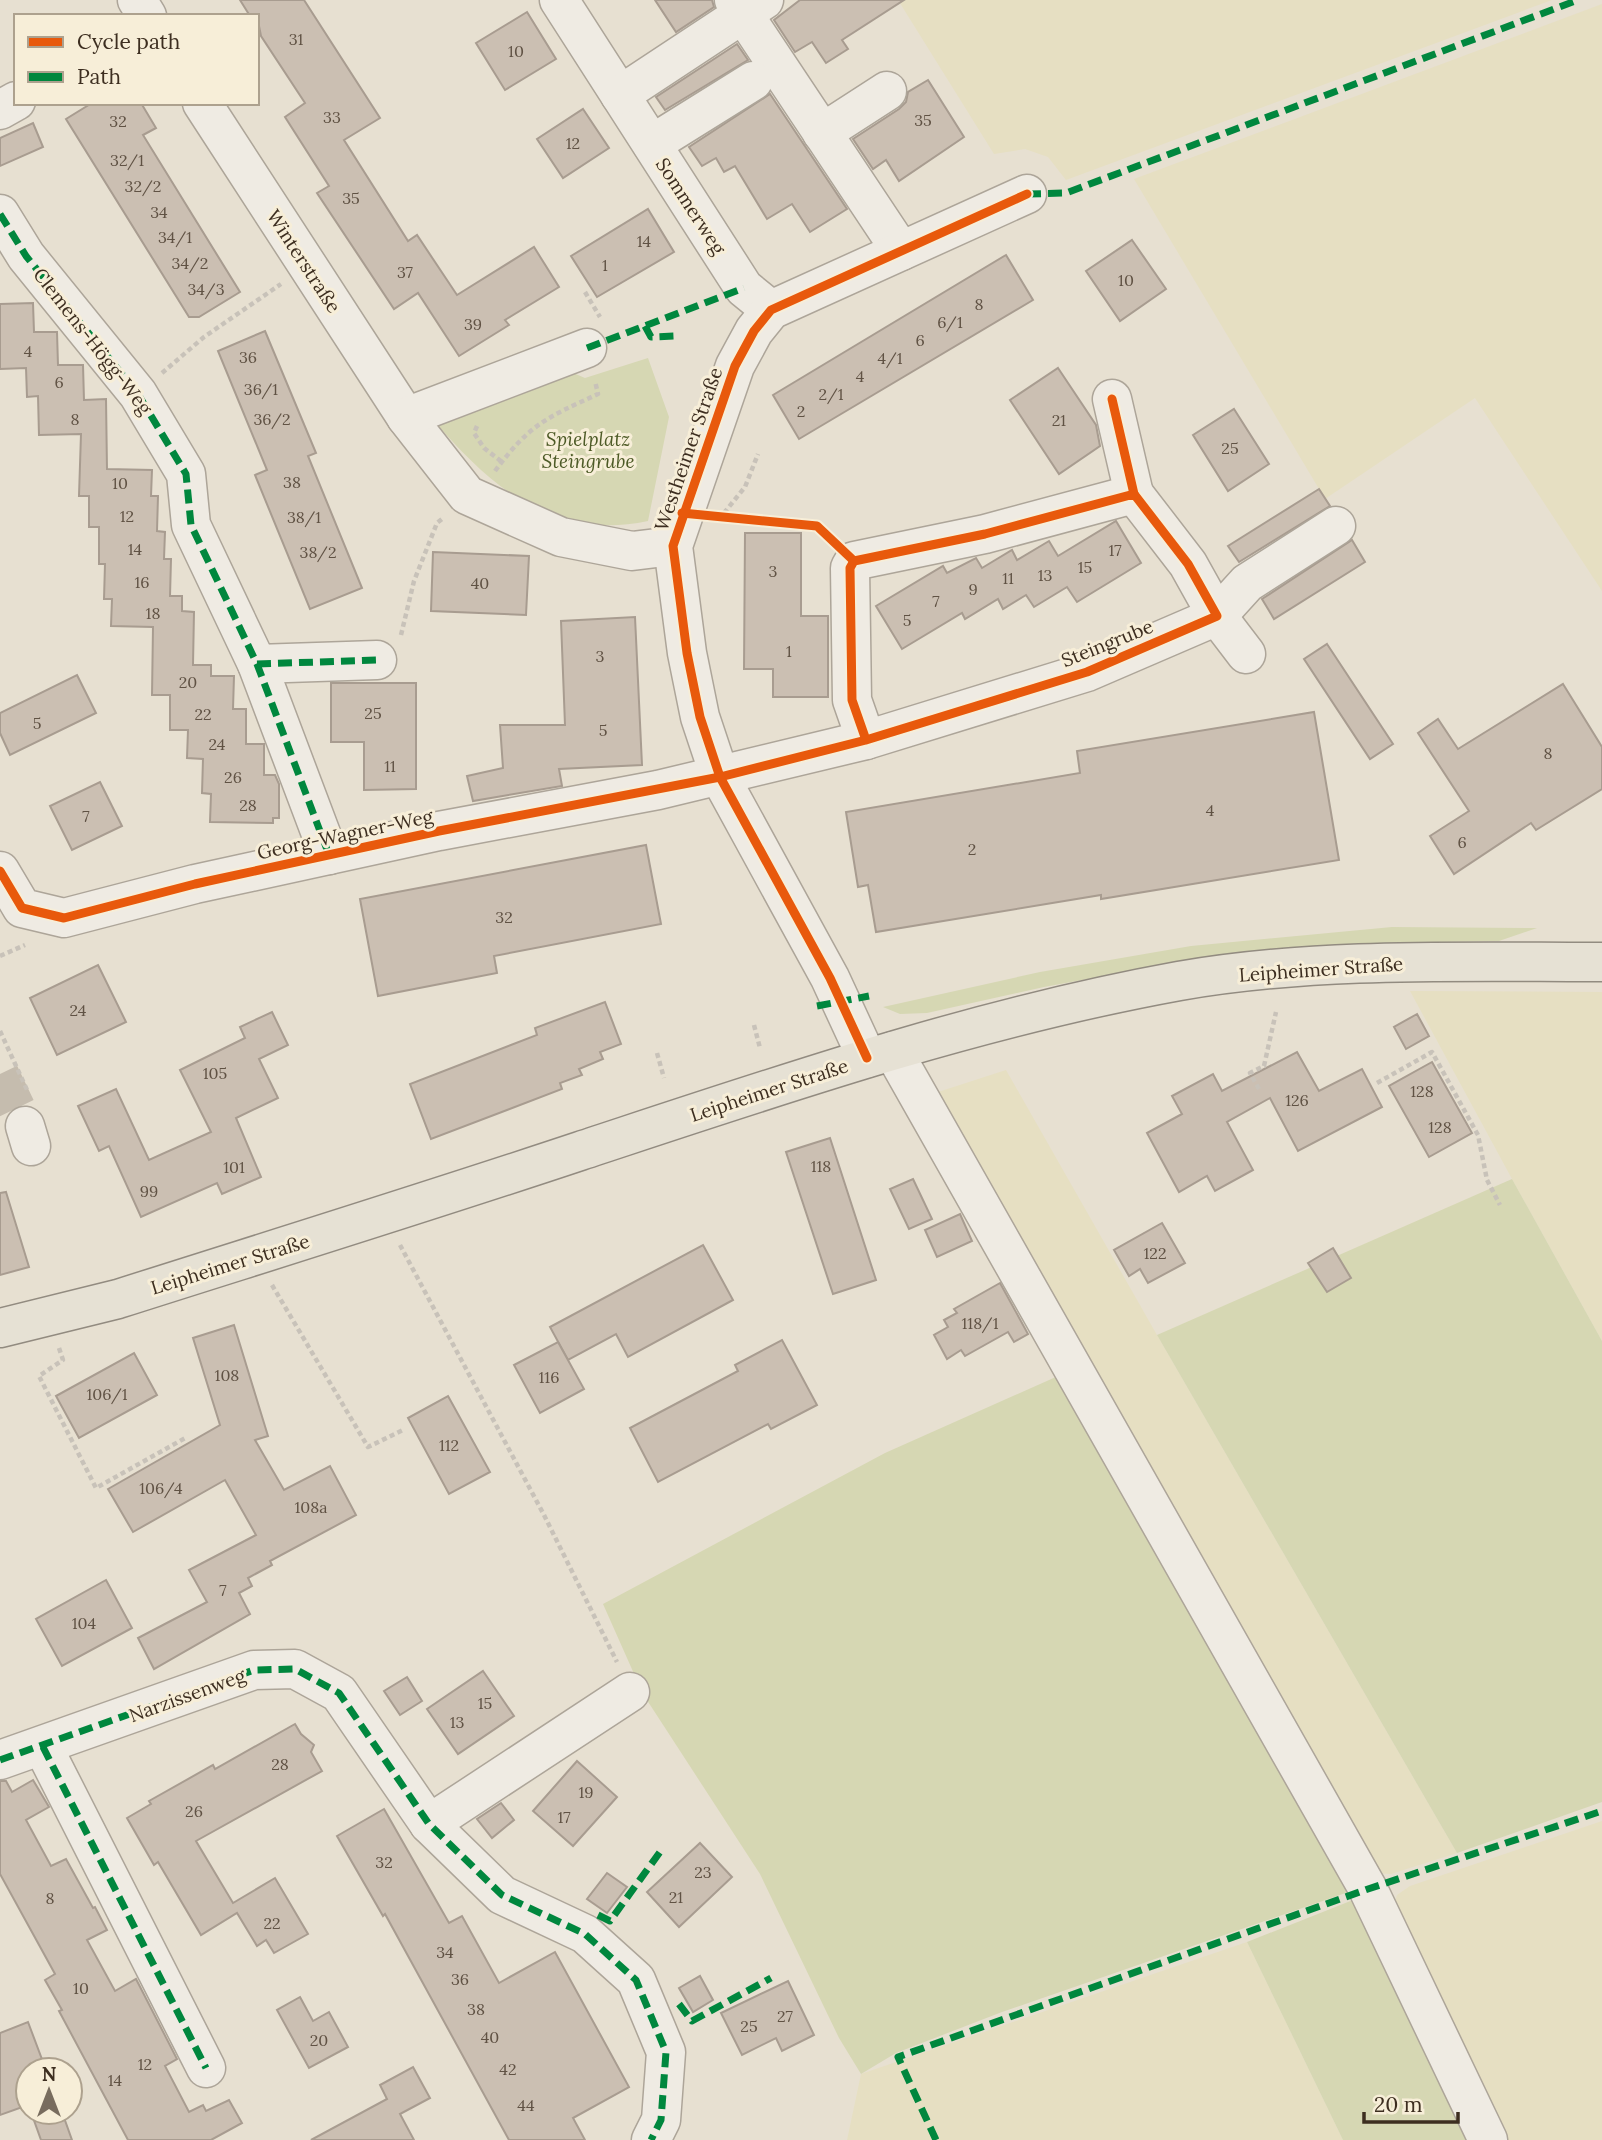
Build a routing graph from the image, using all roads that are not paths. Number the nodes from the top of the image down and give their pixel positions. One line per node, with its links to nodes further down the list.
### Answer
1 (559, 0): 5 (street, Sommerweg)
2 (747, 5): 5 (street); 7 (street)
3 (753, 81): 8 (street)
4 (887, 91): 7 (street)
5 (620, 94): 8 (street, Sommerweg)
6 (203, 105): 15 (street, Winterstraße)
7 (821, 133): 11 (street)
8 (652, 144): 12 (street, Sommerweg)
9 (1027, 194): 11 (street, Westheimer Straße)
10 (0, 214): 22 (street, Clemens-Högg-Weg)
11 (901, 251): 12 (street, Westheimer Straße)
12 (771, 310): 18 (street, Westheimer Straße)
13 (587, 348): 15 (street)
14 (1112, 399): 16 (street)
15 (406, 417): 18 (street, Winterstraße)
16 (1134, 494): 19 (street); 23 (street)
17 (1336, 526): 19 (street)
18 (673, 546): 24 (street, Westheimer Straße)
19 (1217, 615): 20 (street); 23 (street, Steingrube)
20 (1246, 654)
21 (377, 660): 22 (street)
22 (257, 664): 25 (street, Clemens-Högg-Weg)
23 (866, 740): 24 (street, Steingrube)
24 (720, 777): 25 (street, Georg-Wagner-Weg); 28 (street, Westheimer Straße)
25 (329, 855): 26 (street, Georg-Wagner-Weg)
26 (0, 871)
27 (1602, 962): 28 (main road, Leipheimer Straße)
28 (880, 1055): 29 (main road, Leipheimer Straße); 36 (street, Westheimer Straße)
29 (0, 1328)
30 (630, 1692): 33 (street)
31 (43, 1747): 32 (street, Narzissenweg); 33 (street, Narzissenweg); 34 (street)
32 (0, 1760)
33 (429, 1824): 35 (street, Narzissenweg)
34 (206, 2068)
35 (651, 2140)
36 (1488, 2140)

